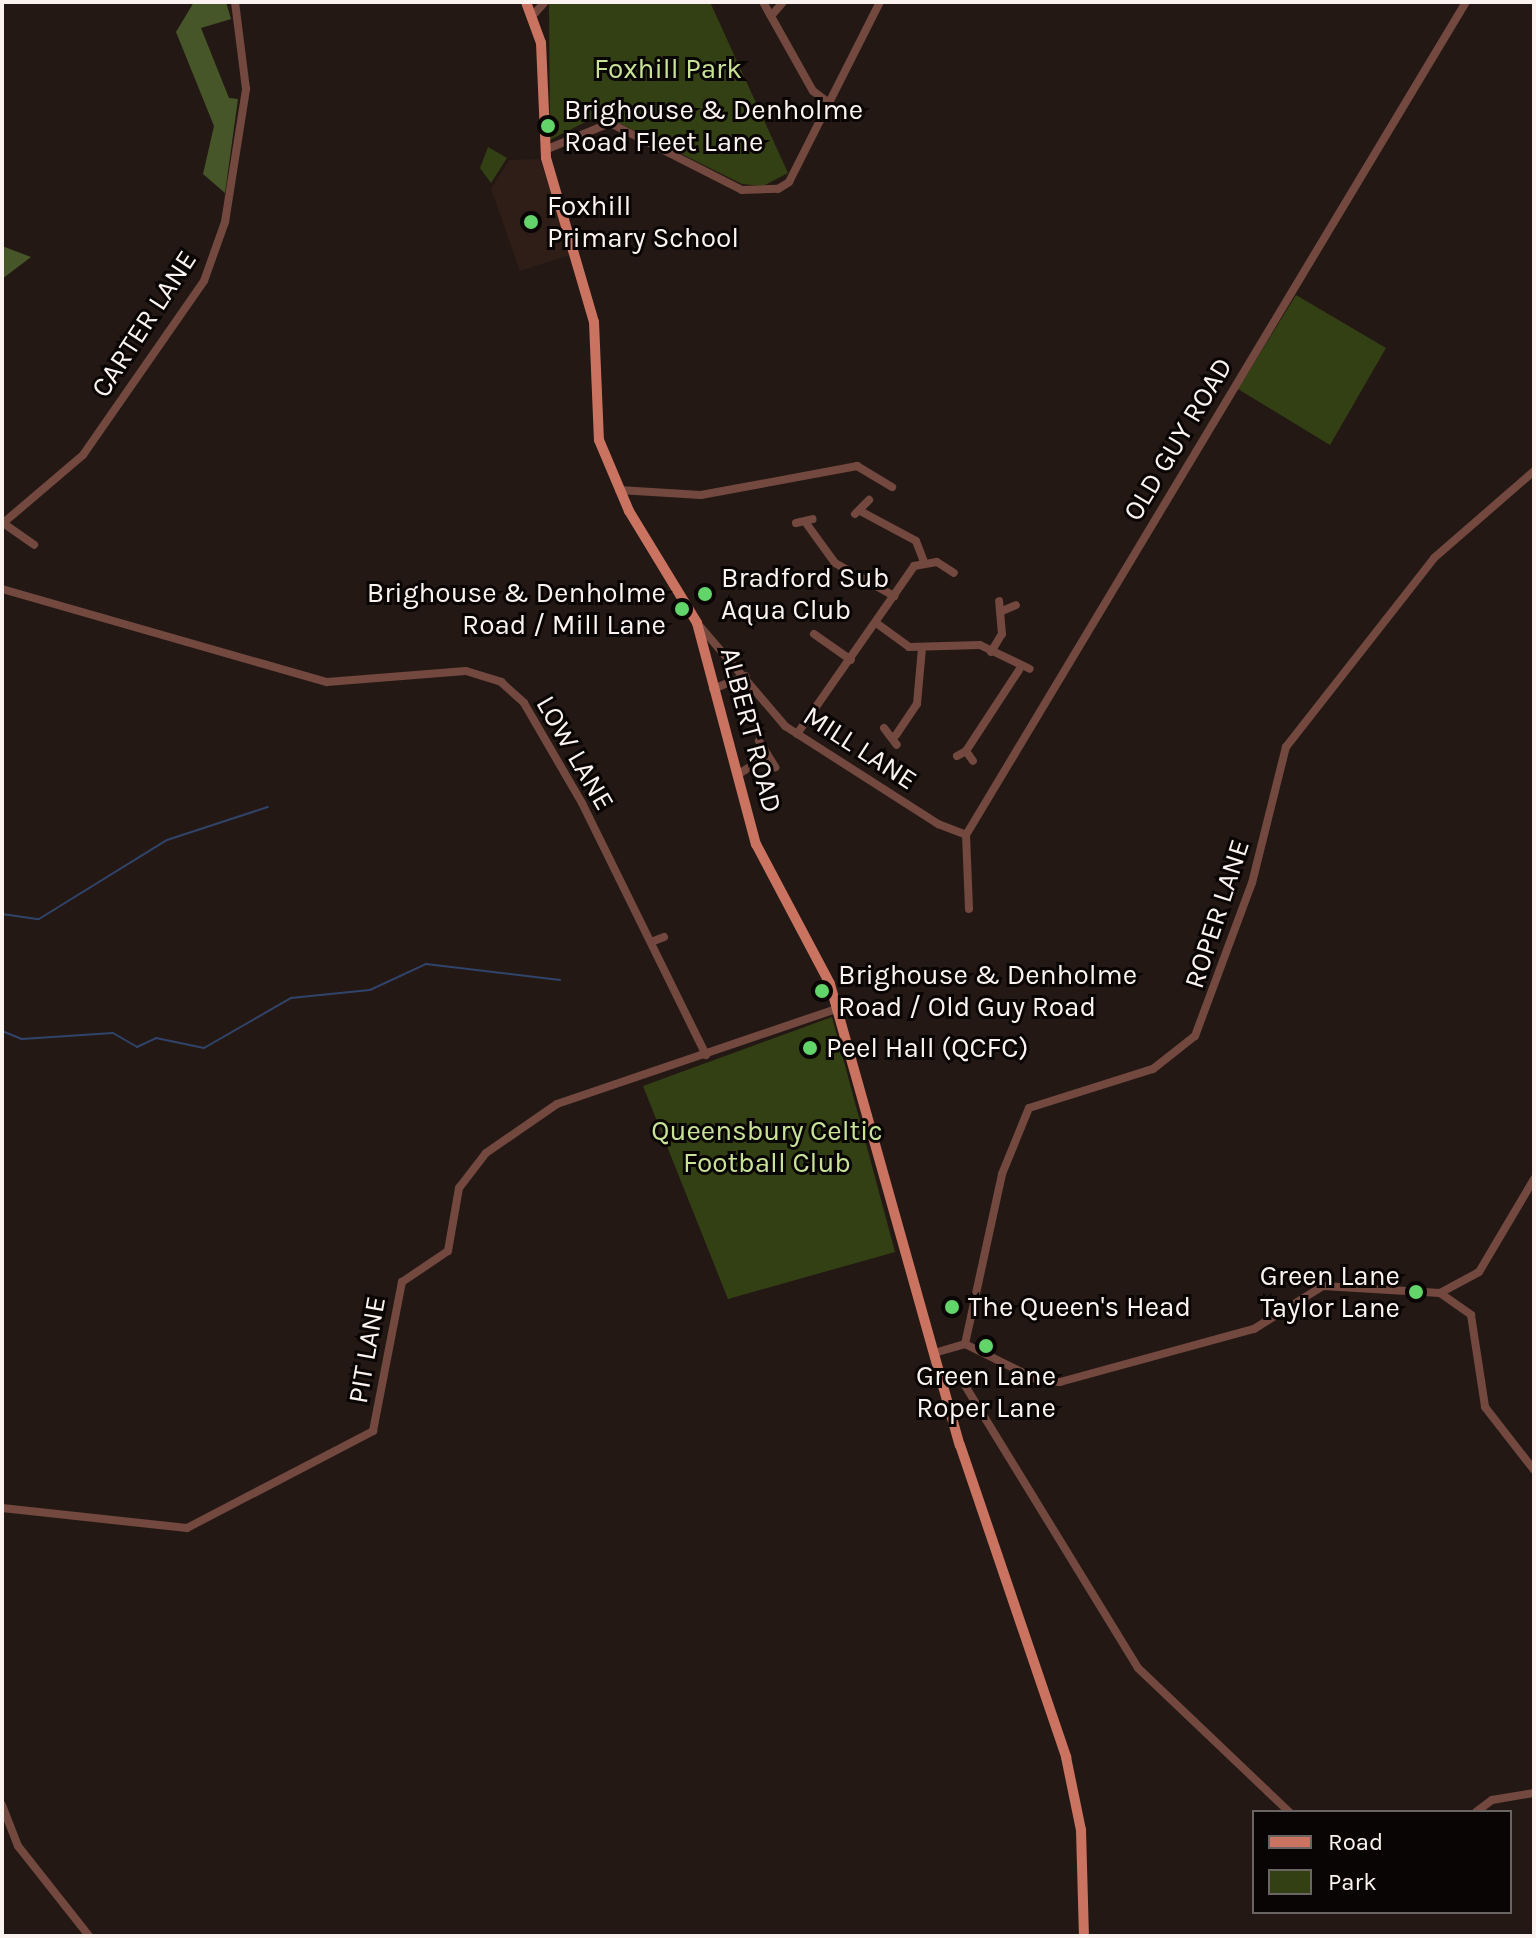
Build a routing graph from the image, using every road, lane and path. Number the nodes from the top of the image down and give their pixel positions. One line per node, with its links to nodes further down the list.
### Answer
1 (235, 2): 17 (street, CARTER LANE)
2 (526, 2): 8 (main road)
3 (545, 2): 8 (street)
4 (763, 2): 9 (street)
5 (783, 2): 9 (street)
6 (880, 2): 10 (street)
7 (1466, 2): 45 (street, OLD GUY ROAD)
8 (535, 13): 11 (main road, ALBERT ROAD)
9 (771, 16): 10 (street)
10 (829, 103): 11 (street)
11 (545, 150): 14 (main road, ALBERT ROAD)
12 (1534, 471): 53 (street, ROPER LANE)
13 (892, 487): 14 (street)
14 (619, 490): 26 (main road, ALBERT ROAD)
15 (869, 500): 19 (street)
16 (805, 522): 22 (street)
17 (2, 523): 18 (street)
18 (34, 545)
19 (924, 562): 20 (street); 22 (street)
20 (940, 576)
21 (2, 589): 48 (street, LOW LANE)
22 (894, 596): 27 (street)
23 (999, 601): 25 (street)
24 (1016, 605): 25 (street)
25 (1002, 611): 30 (street)
26 (697, 623): 34 (street, MILL LANE); 35 (main road, ALBERT ROAD)
27 (879, 625): 29 (street); 31 (street)
28 (814, 634): 31 (street)
29 (922, 648): 30 (street); 36 (street)
30 (991, 652): 33 (street)
31 (851, 660): 37 (street)
32 (1030, 669): 33 (street)
33 (1019, 670): 39 (street)
34 (746, 676): 35 (street); 37 (street, MILL LANE)
35 (713, 689): 44 (main road, ALBERT ROAD)
36 (884, 728)
37 (797, 734): 45 (street, MILL LANE)
38 (759, 741): 40 (street)
39 (966, 751): 41 (street); 42 (street)
40 (767, 756): 43 (street); 44 (street)
41 (957, 756)
42 (973, 761)
43 (775, 767)
44 (737, 775): 49 (main road, ALBERT ROAD)
45 (966, 835): 46 (street)
46 (969, 909)
47 (664, 937): 48 (street)
48 (651, 942): 50 (street, LOW LANE)
49 (836, 1009): 50 (street, PIT LANE); 54 (main road, ALBERT ROAD)
50 (706, 1055): 57 (street, PIT LANE)
51 (1534, 1179): 52 (street)
52 (1440, 1293): 53 (street); 56 (street)
53 (965, 1344): 54 (street)
54 (934, 1353): 55 (main road, ALBERT ROAD)
55 (940, 1378): 60 (street); 63 (main road, ALBERT ROAD)
56 (1534, 1470)
57 (2, 1508)
58 (1534, 1793): 61 (street)
59 (2, 1805): 62 (street)
60 (1287, 1810)
61 (1479, 1810)
62 (89, 1936)
63 (1084, 1936)

